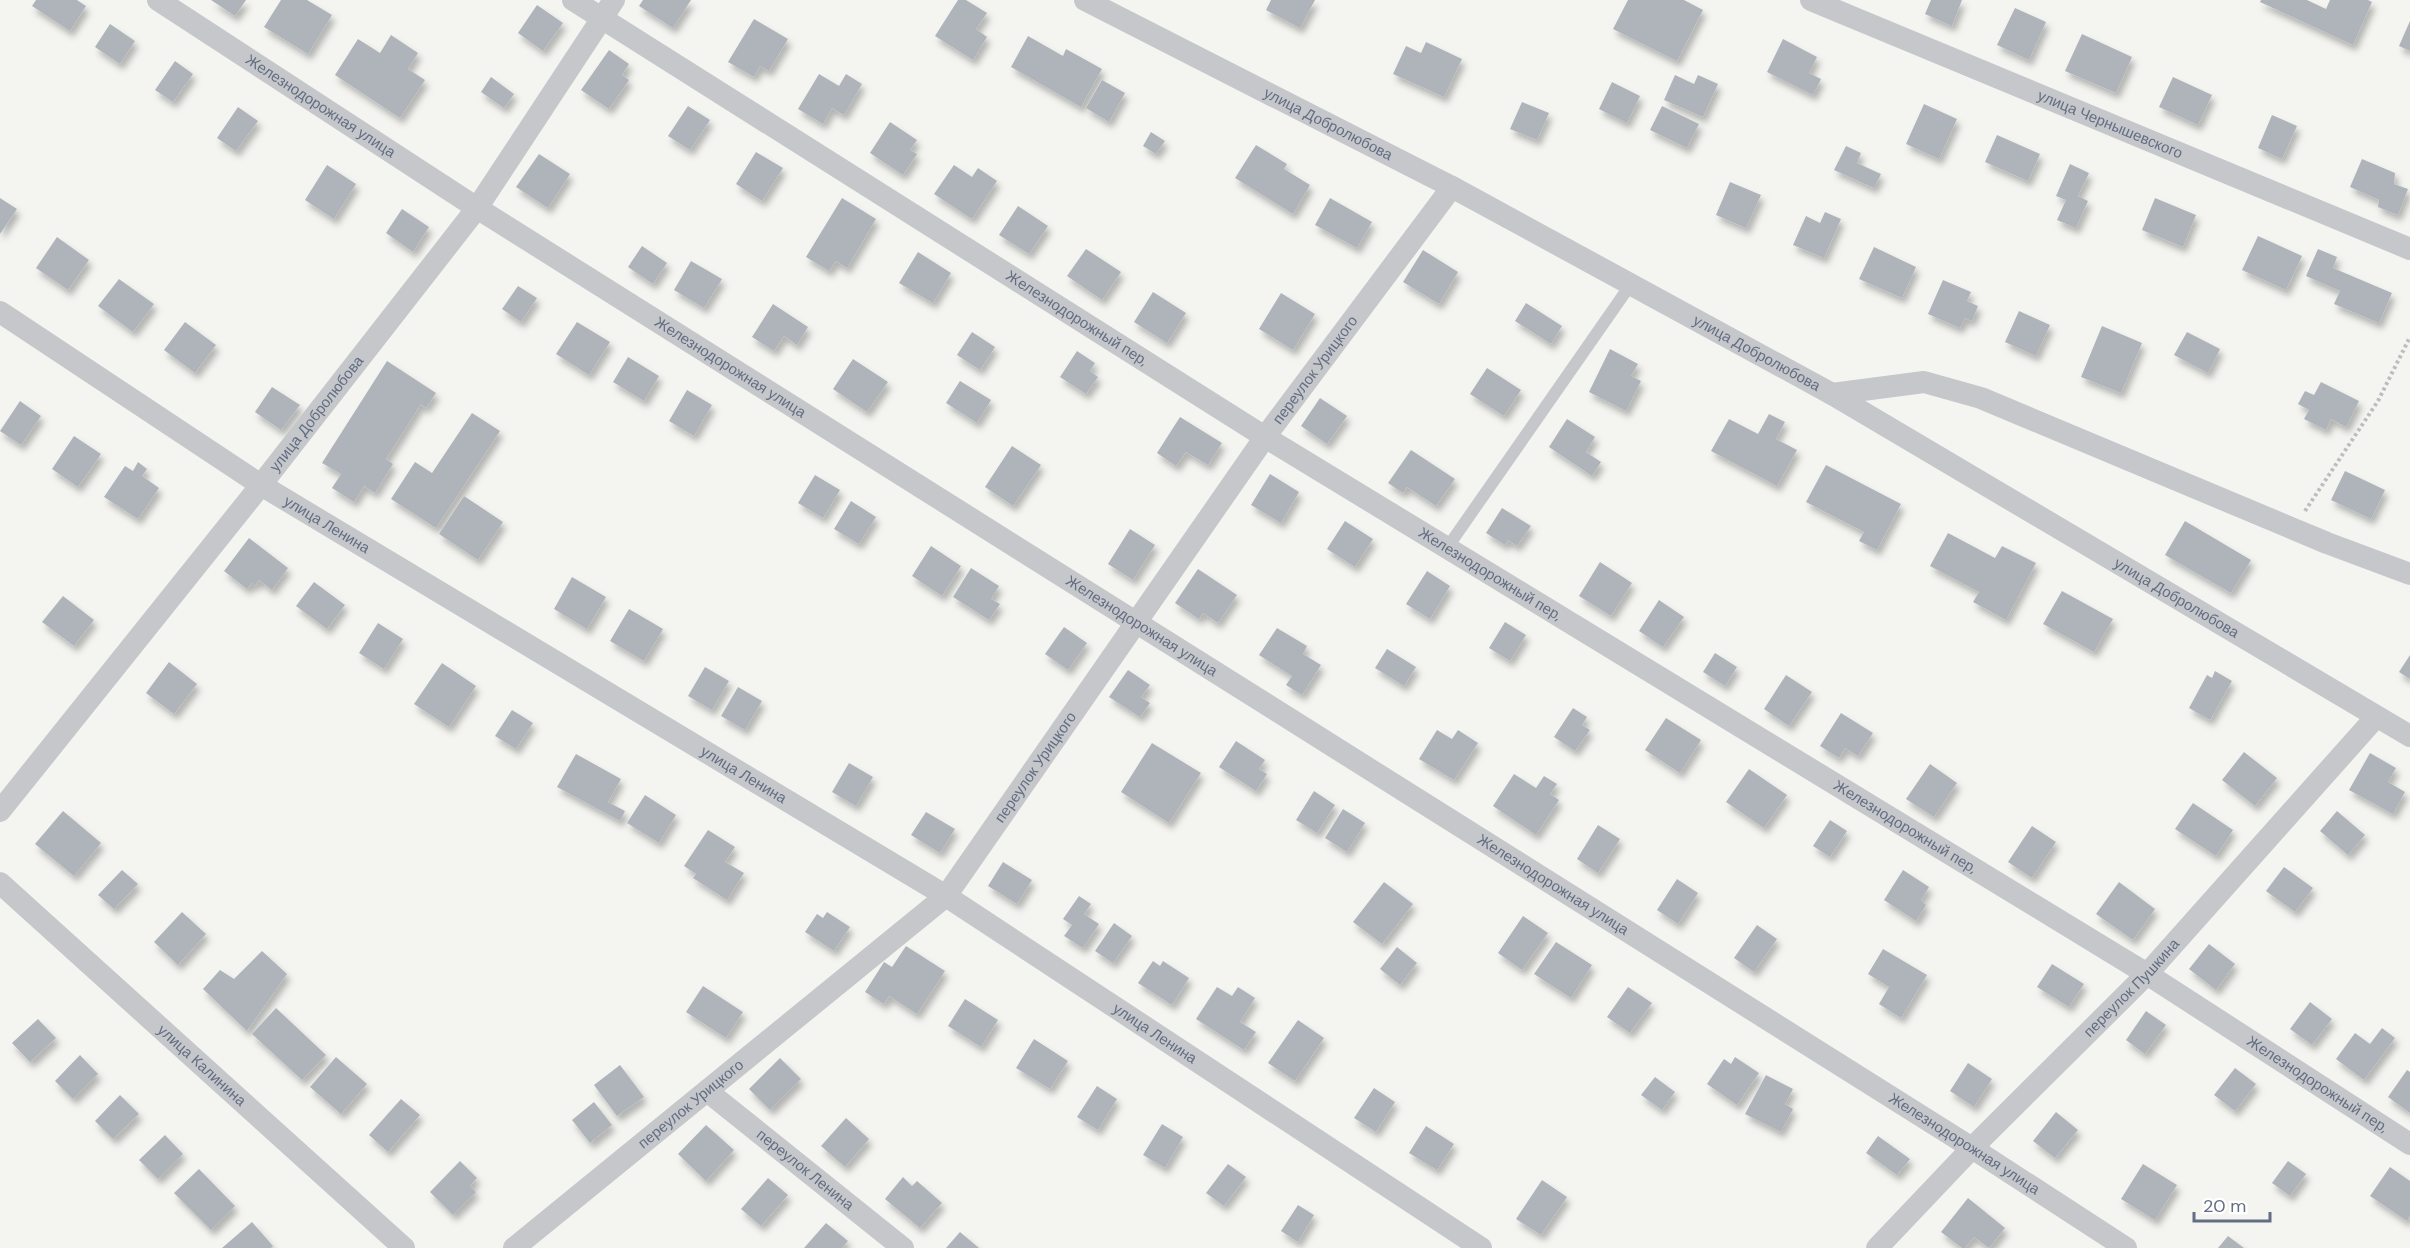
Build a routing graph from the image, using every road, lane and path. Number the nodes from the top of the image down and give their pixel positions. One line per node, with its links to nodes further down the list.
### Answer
1 (158, 0): 7 (street, Железнодорожная улица)
2 (573, 0): 5 (street, Железнодорожный пер,)
3 (1085, 0): 6 (street, улица Добролюбова)
4 (1811, 0): 8 (street, улица Чернышевского)
5 (608, 9): 7 (street, улица Добролюбова); 13 (street, Железнодорожный пер,)
6 (1452, 187): 9 (street, улица Добролюбова); 13 (street, переулок Урицкого)
7 (477, 208): 14 (street, улица Добролюбова); 18 (street, Железнодорожная улица)
8 (2410, 249)
9 (1631, 284): 12 (street, улица Добролюбова); 16 (lane)
10 (0, 312): 14 (street, улица Ленина)
11 (2410, 337): 15 (path)
12 (1832, 394): 15 (street); 19 (street, улица Добролюбова)
13 (1265, 437): 16 (street, Железнодорожный пер,); 18 (street, переулок Урицкого)
14 (261, 485): 21 (street, улица Добролюбова); 23 (street, улица Ленина)
15 (2293, 529): 17 (street)
16 (1447, 548): 24 (street, Железнодорожный пер,)
17 (2410, 574)
18 (1137, 623): 23 (street, переулок Урицкого); 27 (street, Железнодорожная улица)
19 (2376, 717): 20 (street, улица Добролюбова); 24 (street, переулок Пушкина)
20 (2410, 736)
21 (0, 811)
22 (0, 883): 28 (street, улица Калинина)
23 (946, 896): 25 (street, переулок Урицкого); 31 (street, улица Ленина)
24 (2147, 974): 26 (street, Железнодорожный пер,); 27 (street, переулок Пушкина)
25 (708, 1091): 29 (street, переулок Урицкого); 30 (street, переулок Ленина)
26 (2410, 1144)
27 (1972, 1148): 32 (street, переулок Пушкина); 33 (street, Железнодорожная улица)
28 (404, 1248)
29 (514, 1248)
30 (903, 1248)
31 (1481, 1248)
32 (1877, 1248)
33 (2126, 1248)

